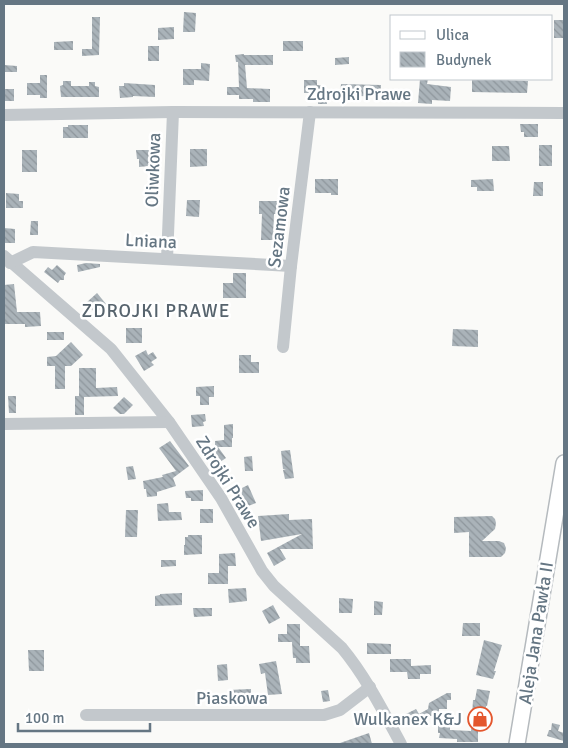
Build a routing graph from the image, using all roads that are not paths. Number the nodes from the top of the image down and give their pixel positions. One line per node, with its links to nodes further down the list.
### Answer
1 (173, 112): 2 (street, Zdrojki Prawe); 4 (street, Zdrojki Prawe); 5 (street, Oliwkowa)
2 (310, 112): 3 (street, Zdrojki Prawe); 7 (street, Sezamowa)
3 (564, 113)
4 (4, 115)
5 (167, 259): 6 (street, Lniana); 7 (street, Lniana)
6 (7, 260): 9 (street, Zdrojki Prawe)
7 (291, 266): 8 (street, Sezamowa)
8 (284, 347)
9 (169, 422): 10 (street); 12 (street, Zdrojki Prawe)
10 (4, 424)
11 (564, 463): 15 (main road, Aleja Jana Pawła II)
12 (370, 686): 13 (street, Piaskowa); 14 (street, Zdrojki Prawe)
13 (86, 715)
14 (401, 744)
15 (517, 744)

